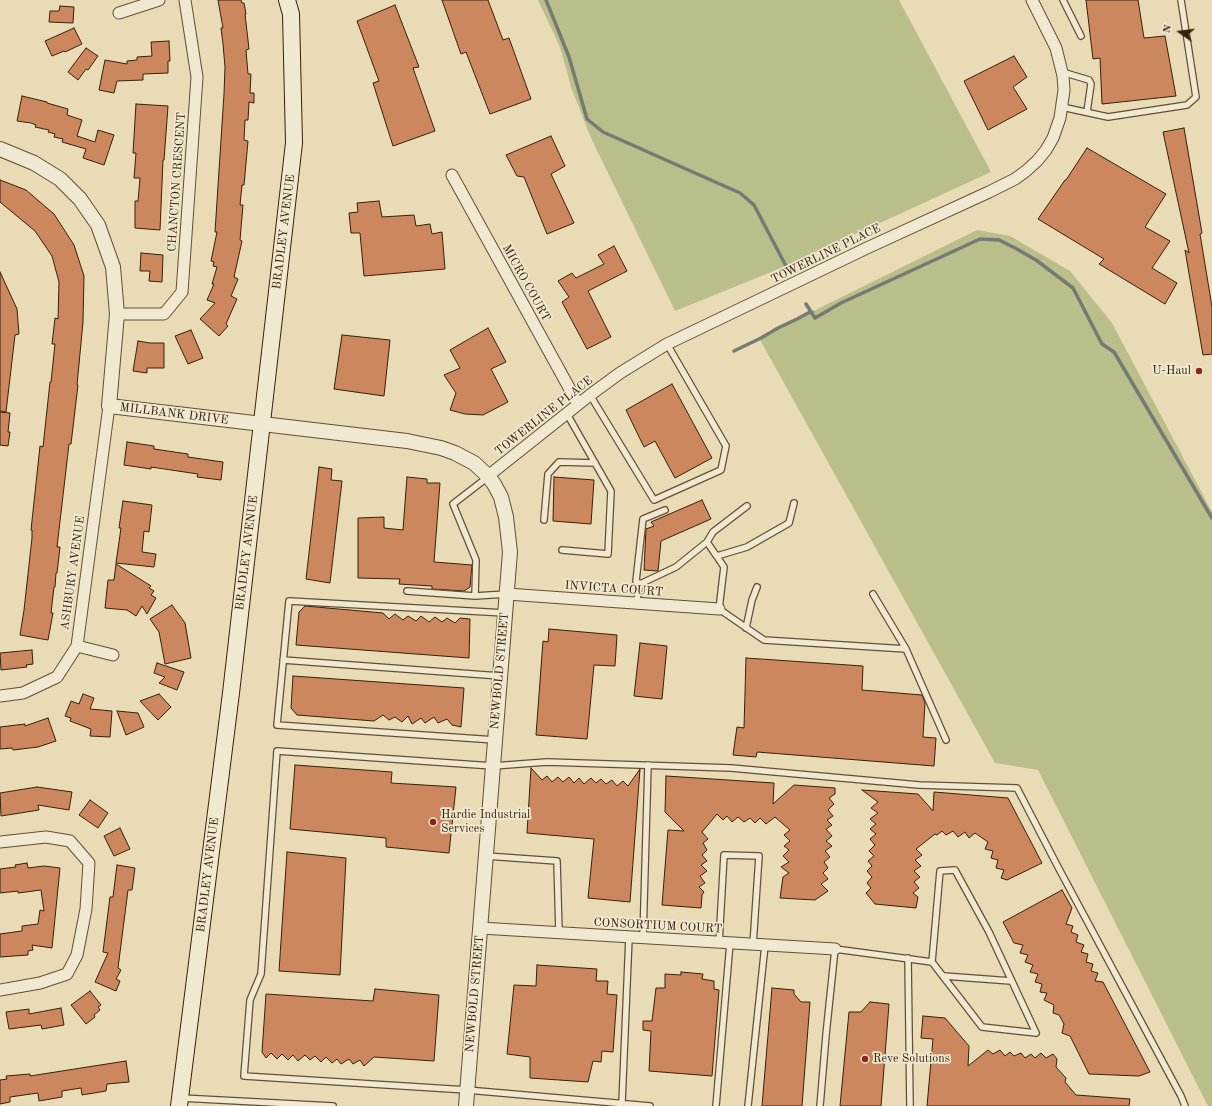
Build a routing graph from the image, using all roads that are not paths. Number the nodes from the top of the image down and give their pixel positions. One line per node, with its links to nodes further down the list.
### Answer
1 (159, 0): 7 (street)
2 (185, 0): 14 (street, CHANCTON CRESCENT)
3 (287, 0): 20 (main road, BRADLEY AVENUE)
4 (1032, 0): 9 (street, TOWERLINE PLACE)
5 (1064, 0): 8 (lane)
6 (1180, 0): 11 (lane)
7 (119, 13)
8 (1081, 36)
9 (1062, 72): 10 (street, TOWERLINE PLACE); 11 (lane)
10 (1062, 107): 11 (lane); 15 (street, TOWERLINE PLACE)
11 (1087, 112)
12 (0, 149): 14 (street, MILLBANK DRIVE)
13 (452, 175): 17 (street, MICRO COURT)
14 (117, 314): 18 (street, MILLBANK DRIVE)
15 (667, 344): 16 (street, TOWERLINE PLACE); 16 (lane)
16 (590, 395): 17 (street, TOWERLINE PLACE)
17 (578, 404): 19 (street, TOWERLINE PLACE)
18 (109, 406): 20 (street, MILLBANK DRIVE); 40 (street, ASHBURY AVENUE)
19 (567, 414): 21 (lane); 22 (street, TOWERLINE PLACE)
20 (262, 424): 22 (street, NEWBOLD STREET); 66 (main road, BRADLEY AVENUE)
21 (595, 463): 26 (lane); 28 (lane)
22 (488, 476): 33 (street, NEWBOLD STREET); 35 (lane)
23 (794, 503): 29 (lane)
24 (746, 506): 27 (lane)
25 (665, 510): 30 (lane)
26 (544, 520)
27 (707, 542): 29 (lane); 30 (lane)
28 (562, 550)
29 (717, 556): 37 (lane)
30 (640, 584): 36 (lane)
31 (757, 588): 39 (lane)
32 (407, 591): 35 (lane)
33 (507, 594): 35 (lane); 36 (street, INVICTA COURT); 38 (street, NEWBOLD STREET)
34 (872, 594): 41 (lane)
35 (475, 596)
36 (636, 604): 37 (street, INVICTA COURT)
37 (719, 610): 39 (lane)
38 (505, 613): 43 (lane); 44 (street, NEWBOLD STREET)
39 (746, 628): 41 (lane)
40 (77, 646): 42 (street); 45 (street, ASHBURY AVENUE)
41 (906, 648): 47 (lane)
42 (113, 655)
43 (283, 660): 44 (lane); 46 (lane)
44 (500, 676): 46 (street, NEWBOLD STREET)
45 (0, 696)
46 (495, 740): 49 (street, NEWBOLD STREET)
47 (946, 740)
48 (648, 765): 49 (lane); 55 (lane); 77 (lane)
49 (493, 766): 51 (street, NEWBOLD STREET); 65 (lane)
50 (0, 842): 64 (street)
51 (486, 856): 52 (street, NEWBOLD STREET); 53 (lane)
52 (480, 928): 53 (street, CONSORTIUM COURT); 65 (street, NEWBOLD STREET)
53 (559, 933): 54 (street, CONSORTIUM COURT)
54 (628, 937): 55 (street, CONSORTIUM COURT); 68 (lane)
55 (643, 938): 56 (street, CONSORTIUM COURT)
56 (724, 943): 57 (street, CONSORTIUM COURT); 57 (lane); 73 (lane)
57 (753, 945): 58 (street, CONSORTIUM COURT)
58 (765, 945): 59 (street, CONSORTIUM COURT); 74 (lane)
59 (835, 949): 60 (lane); 75 (lane)
60 (908, 958): 61 (lane); 76 (lane)
61 (932, 962): 62 (lane); 63 (lane)
62 (944, 976): 63 (lane); 63 (lane)
63 (1011, 980)
64 (0, 990)
65 (467, 1090): 68 (lane); 71 (street, NEWBOLD STREET)
66 (180, 1102): 67 (lane)
67 (236, 1103): 69 (lane)
68 (622, 1103): 72 (lane)
69 (318, 1106): 70 (lane)
70 (333, 1106)
71 (466, 1106)
72 (650, 1106)
73 (716, 1106)
74 (748, 1106)
75 (820, 1106)
76 (910, 1106)
77 (1185, 1106)

